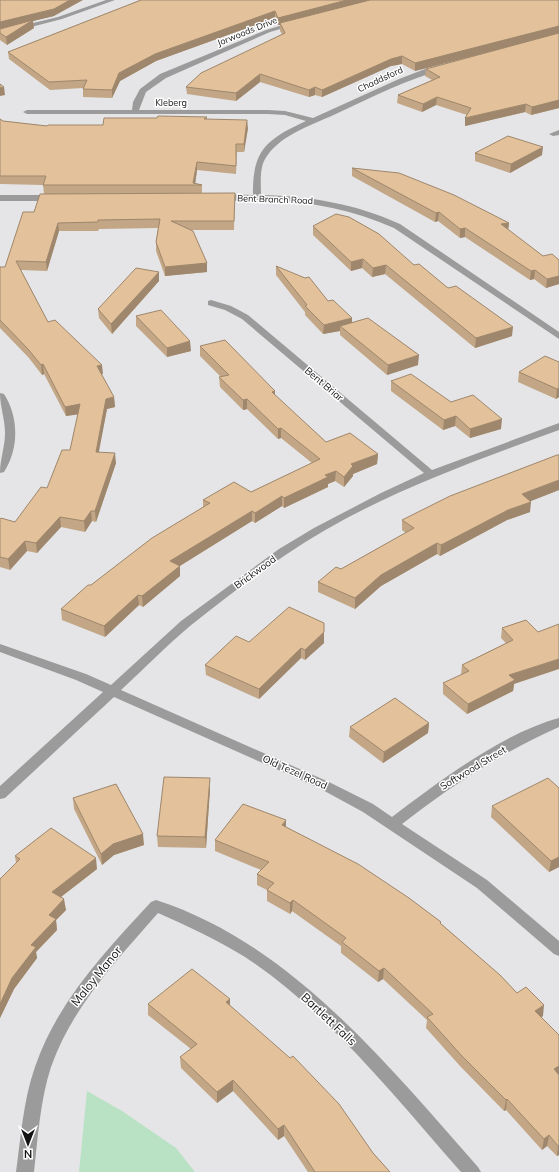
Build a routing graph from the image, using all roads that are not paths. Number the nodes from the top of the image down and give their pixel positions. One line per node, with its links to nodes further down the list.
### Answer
1 (112, 0): 3 (street)
2 (301, 21): 6 (street, Jorwoods Drive)
3 (0, 33)
4 (452, 64): 7 (street, Chaddsford)
5 (27, 112): 6 (street, Kleberg)
6 (135, 112): 7 (street, Kleberg)
7 (314, 121): 9 (street, Chaddsford)
8 (210, 197): 9 (street, Bent Branch Road)
9 (257, 197): 13 (street, Bent Branch Road)
10 (0, 198): 11 (street)
11 (62, 198)
12 (211, 303): 17 (street, Bent Briar)
13 (559, 336)
14 (0, 396): 16 (street)
15 (559, 426): 17 (street, Brickwood)
16 (0, 469)
17 (431, 474): 19 (street, Brickwood)
18 (0, 648): 19 (street, Old Tezel Road)
19 (113, 692): 21 (street, Brickwood); 22 (street, Old Tezel Road)
20 (559, 722): 22 (street, Softwood Street)
21 (0, 794)
22 (393, 823): 24 (street, Old Tezel Road)
23 (156, 906): 25 (street, Maloy Manor); 26 (street, Bartlett Falls)
24 (559, 950)
25 (25, 1172)
26 (472, 1172)

